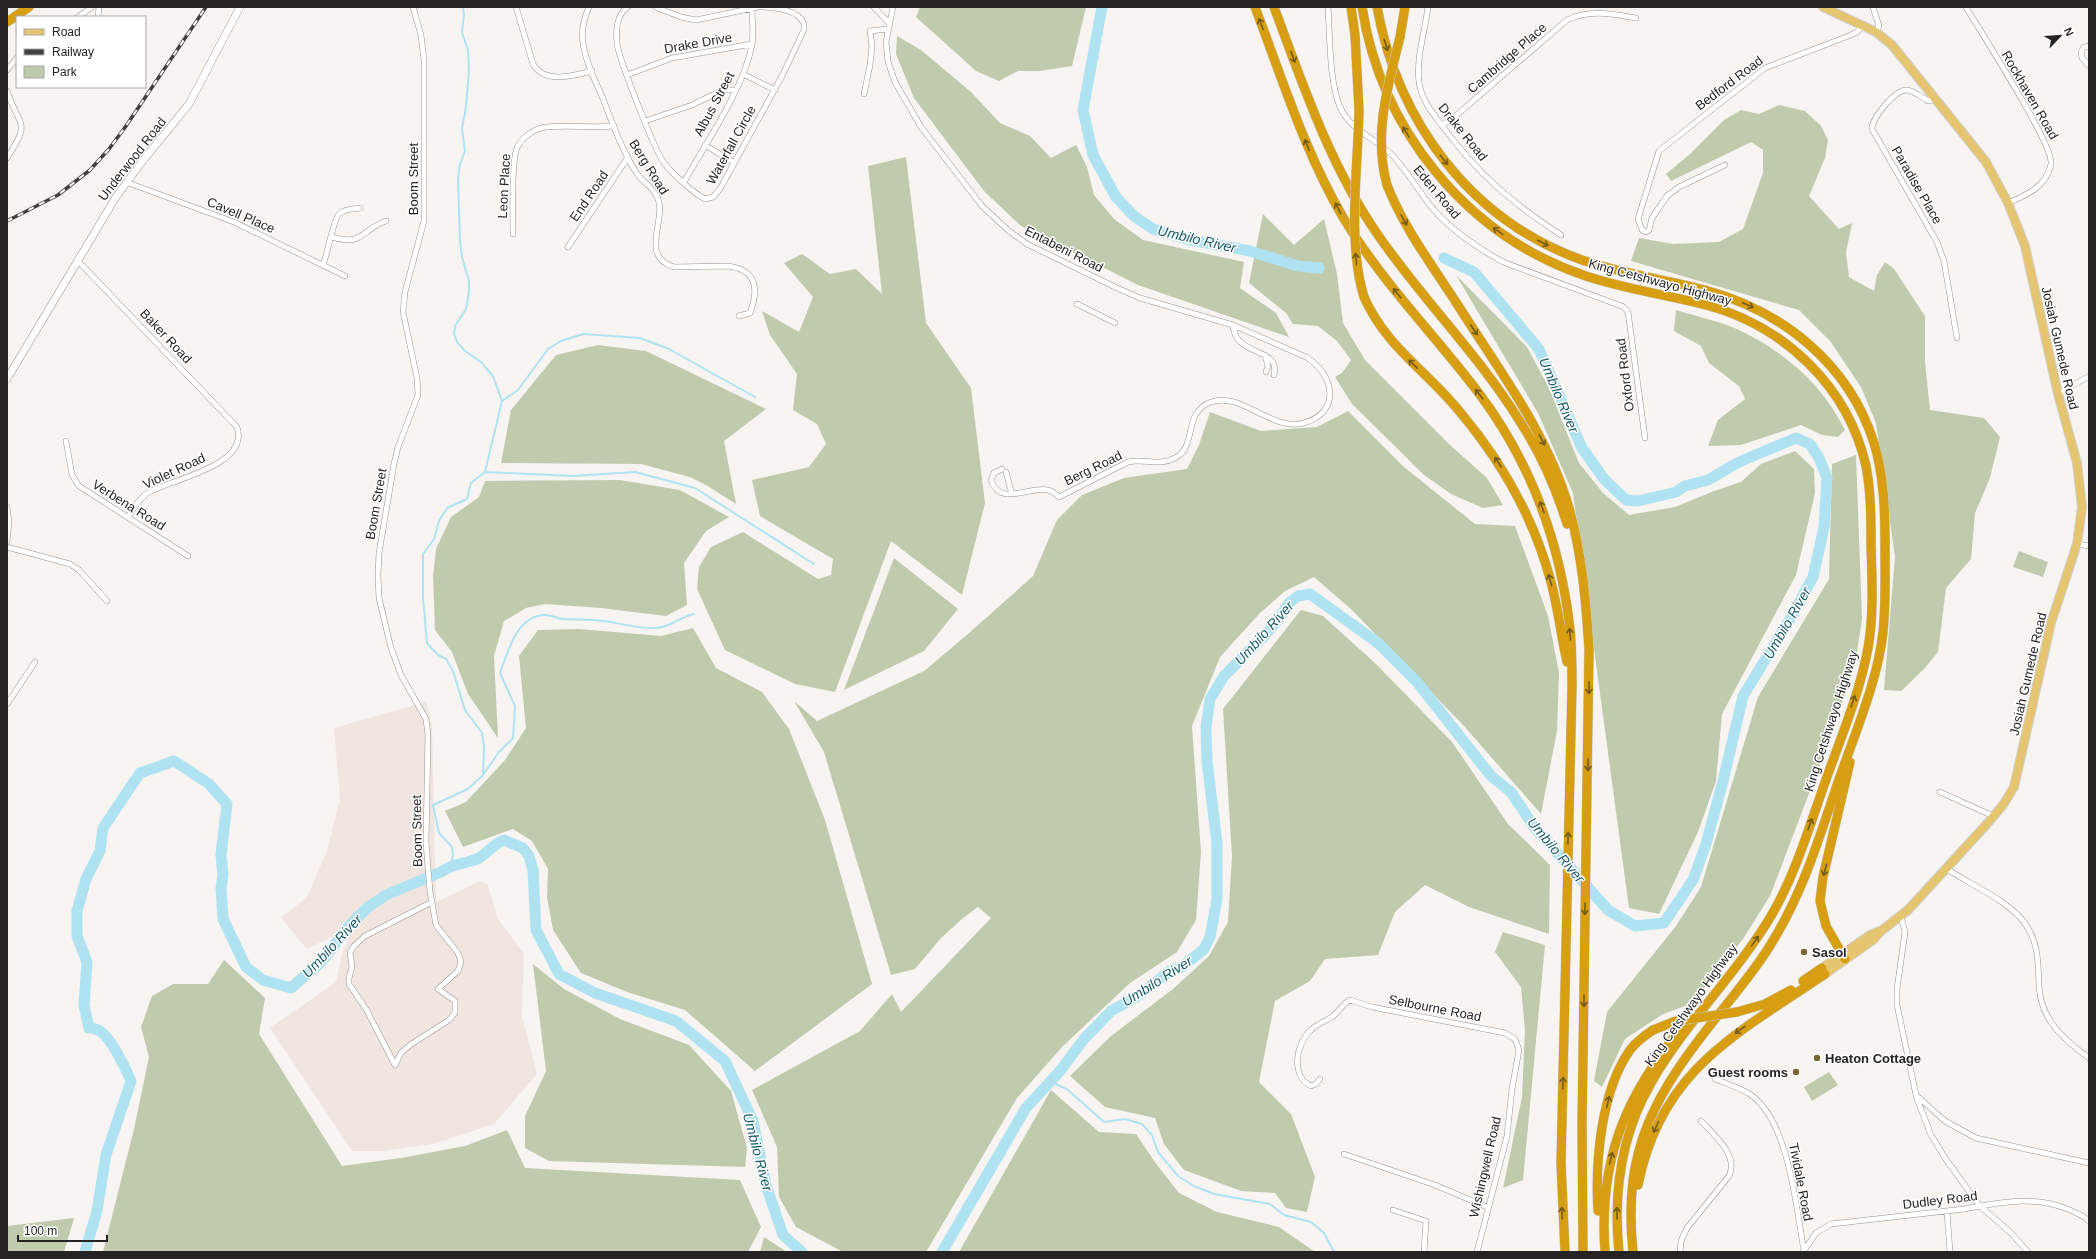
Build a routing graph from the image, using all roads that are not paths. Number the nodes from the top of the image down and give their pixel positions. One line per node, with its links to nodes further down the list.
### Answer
1 (30, 7): 24 (highway)
2 (92, 7): 26 (street)
3 (240, 7): 53 (main road, Underwood Road)
4 (413, 7): 98 (street, Boom Street)
5 (516, 7): 37 (street)
6 (589, 7): 37 (street, Berg Road)
7 (628, 7): 39 (street, Waterfall Circle)
8 (655, 7): 22 (street, Waterfall Circle)
9 (760, 7): 22 (street, Waterfall Circle); 41 (street, Waterfall Circle)
10 (874, 7): 30 (street)
11 (1255, 7): 92 (highway, one-way to 11)
12 (1274, 7): 89 (highway, one-way to 89)
13 (1328, 7): 66 (street, Eden Road)
14 (1351, 7): 92 (highway, one-way to 14, bridge)
15 (1362, 7): 100 (highway, King Cetshwayo Highway, one-way to 15)
16 (1377, 7): 94 (highway, King Cetshwayo Highway, one-way to 94)
17 (1405, 7): 89 (highway, one-way to 89, bridge)
18 (1428, 7): 46 (street, Drake Road)
19 (1822, 7): 29 (main road, Josiah Gumede Road)
20 (1873, 7): 31 (street)
21 (1966, 7): 55 (street, Rockhaven Road)
22 (752, 8): 32 (street, Albus Street)
23 (891, 8): 30 (street, Entabeni Road)
24 (16, 16)
25 (16, 16): 28 (highway)
26 (79, 16)
27 (1636, 18): 46 (street, Cambridge Place)
28 (7, 22)
29 (1863, 25): 31 (main road, Josiah Gumede Road); 52 (street, Bedford Road)
30 (888, 26): 43 (street); 69 (street, Entabeni Road)
31 (1876, 32): 44 (main road, Josiah Gumede Road)
32 (752, 44): 38 (street, Albus Street); 39 (street, Drake Drive)
33 (2089, 46): 35 (street)
34 (16, 59): 36 (street)
35 (2088, 64)
36 (7, 70)
37 (592, 71): 47 (street, Berg Road)
38 (743, 74): 40 (street, Albus Street); 41 (street)
39 (627, 75): 45 (street, Waterfall Circle)
40 (736, 90): 45 (street); 48 (street, Albus Street)
41 (775, 90): 51 (street, Waterfall Circle)
42 (7, 91): 50 (street)
43 (864, 94)
44 (1936, 99): 55 (main road, Josiah Gumede Road); 70 (street, Paradise Place)
45 (645, 121): 54 (street, Waterfall Circle)
46 (1442, 125): 59 (street, Drake Road)
47 (614, 126): 49 (street, Berg Road); 58 (street, Leon Place)
48 (705, 145): 51 (street); 54 (street, Albus Street)
49 (628, 157): 61 (street, End Road); 67 (street, Berg Road)
50 (7, 158)
51 (734, 163): 54 (street, Waterfall Circle)
52 (1725, 165)
53 (126, 182): 62 (main road, Underwood Road); 63 (street, Cavell Place)
54 (684, 182)
55 (2008, 203): 76 (main road, Josiah Gumede Road)
56 (360, 208): 60 (street)
57 (386, 221): 60 (street)
58 (513, 234)
59 (1561, 234)
60 (332, 237): 63 (street)
61 (568, 247)
62 (78, 261): 75 (main road, Underwood Road); 78 (street, Baker Road)
63 (323, 265): 64 (street, Cavell Place)
64 (345, 276)
65 (1077, 304): 68 (street)
66 (1626, 309): 79 (street, Oxford Road)
67 (739, 316)
68 (1116, 323)
69 (1233, 325): 71 (street); 77 (street, Entabeni Road)
70 (1957, 338)
71 (1265, 355): 72 (street); 73 (street)
72 (1266, 372)
73 (1274, 375)
74 (2089, 376): 76 (street)
75 (7, 379)
76 (2058, 394): 85 (main road, Josiah Gumede Road)
77 (1328, 404): 81 (street, Berg Road)
78 (237, 427): 83 (street, Violet Road)
79 (1645, 438)
80 (66, 441): 83 (street, Verbena Road)
81 (1012, 494): 81 (street)
82 (7, 507): 84 (street)
83 (128, 518): 88 (street, Verbena Road)
84 (7, 541)
85 (2077, 544): 86 (street); 96 (main road, Josiah Gumede Road)
86 (2089, 546)
87 (7, 548): 90 (street)
88 (188, 556)
89 (1582, 579): 120 (highway, one-way to 120)
90 (107, 601)
91 (36, 662): 93 (street)
92 (1572, 687): 119 (highway, one-way to 92)
93 (7, 702)
94 (1853, 737): 101 (highway, one-way to 101); 123 (highway, King Cetshwayo Highway)
95 (1940, 792): 96 (street)
96 (1994, 816): 97 (main road, Josiah Gumede Road)
97 (1947, 869): 99 (main road, Josiah Gumede Road); 104 (street)
98 (432, 902): 98 (street, Boom Street)
99 (1901, 917): 101 (main road, Josiah Gumede Road); 107 (street)
100 (1746, 953): 121 (highway, one-way to 100); 122 (highway, King Cetshwayo Highway, one-way to 100)
101 (1844, 957): 102 (main road, Josiah Gumede Road)
102 (1823, 971): 121 (highway, one-way to 102, bridge); 124 (highway, one-way to 124)
103 (1515, 1039): 105 (street, Selbourne Road); 112 (street, Wishingwell Road)
104 (2089, 1058)
105 (1320, 1079)
106 (1715, 1080): 116 (street, Tividale Road)
107 (1916, 1095): 110 (street); 111 (street)
108 (1701, 1121): 125 (street)
109 (1344, 1154): 112 (street)
110 (2089, 1163)
111 (1979, 1205): 114 (street, Dudley Road); 115 (street, Dudley Road); 127 (street)
112 (1487, 1207): 118 (street, Wishingwell Road)
113 (1393, 1210): 117 (street)
114 (1947, 1211): 116 (street, Dudley Road); 126 (street)
115 (2089, 1221)
116 (1803, 1251)
117 (1424, 1252)
118 (1477, 1252)
119 (1565, 1252)
120 (1583, 1252)
121 (1604, 1252)
122 (1619, 1252)
123 (1633, 1252)
124 (1636, 1252)
125 (1680, 1252)
126 (1950, 1252)
127 (2028, 1252)

